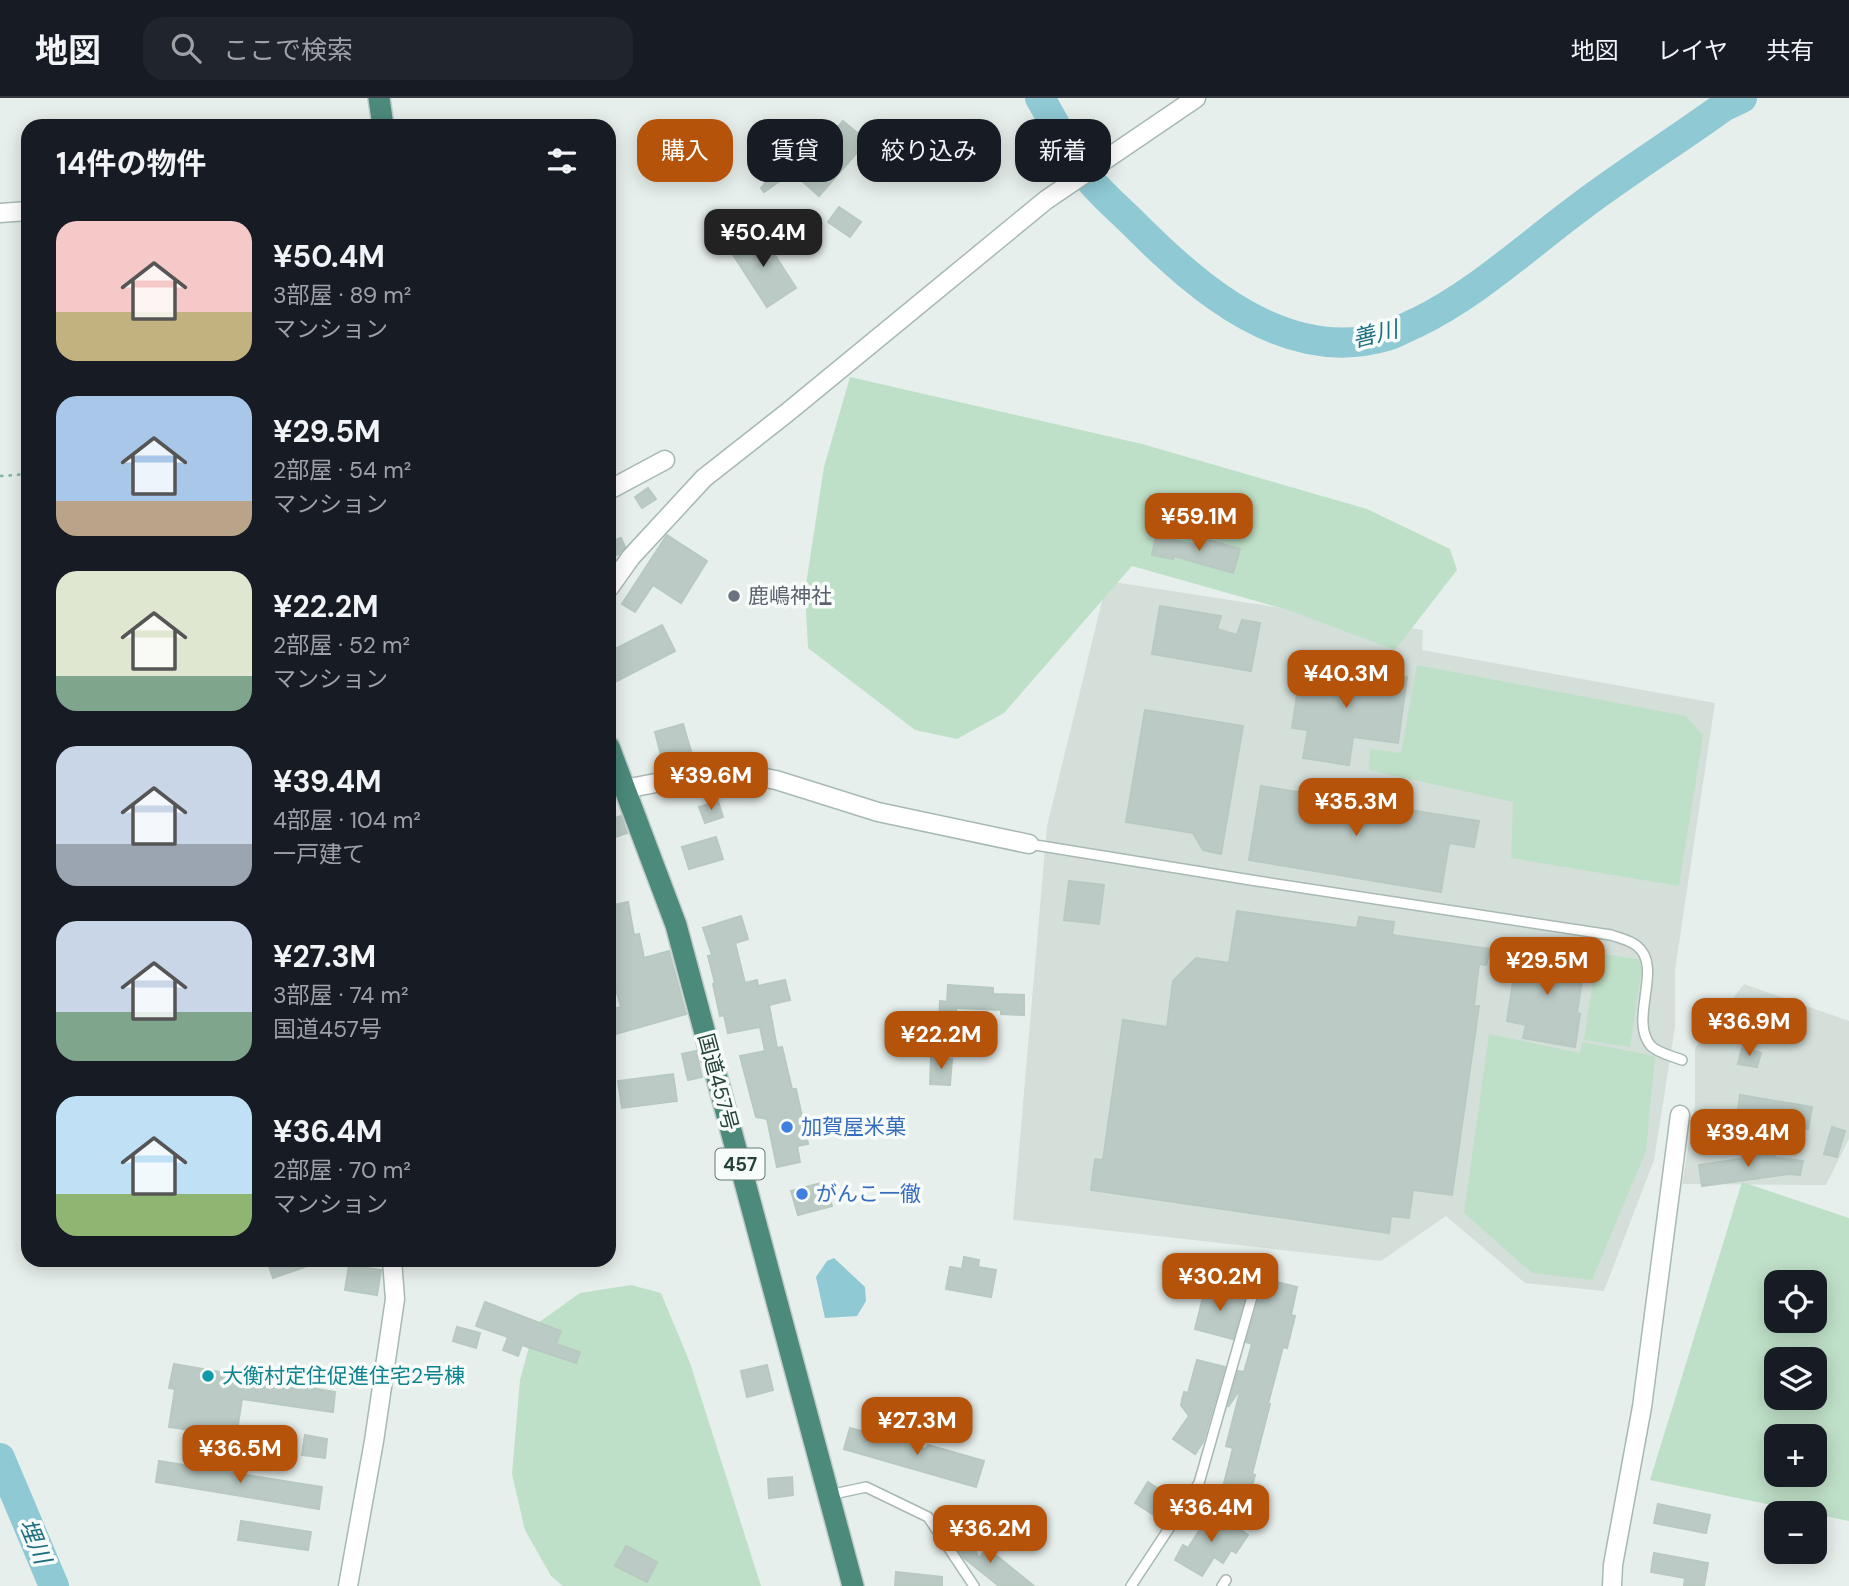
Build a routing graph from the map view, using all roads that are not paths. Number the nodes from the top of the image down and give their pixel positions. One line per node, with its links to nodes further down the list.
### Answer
1 (379, 98): 3 (highway)
2 (1196, 98): 8 (street)
3 (382, 119)
4 (21, 212): 5 (street)
5 (0, 213)
6 (665, 460): 7 (street)
7 (616, 486)
8 (616, 578)
9 (616, 765): 10 (highway, 国道457号 / 457)
10 (625, 789): 11 (street); 16 (highway, 国道457号 / 457)
11 (1029, 844): 12 (lane)
12 (1682, 1060)
13 (1681, 1115): 21 (street)
14 (393, 1267): 17 (street)
15 (1256, 1283): 20 (lane)
16 (829, 1496): 18 (highway, 国道457号 / 457); 19 (lane)
17 (348, 1586)
18 (853, 1586)
19 (974, 1586)
20 (1131, 1586)
21 (1612, 1586)

